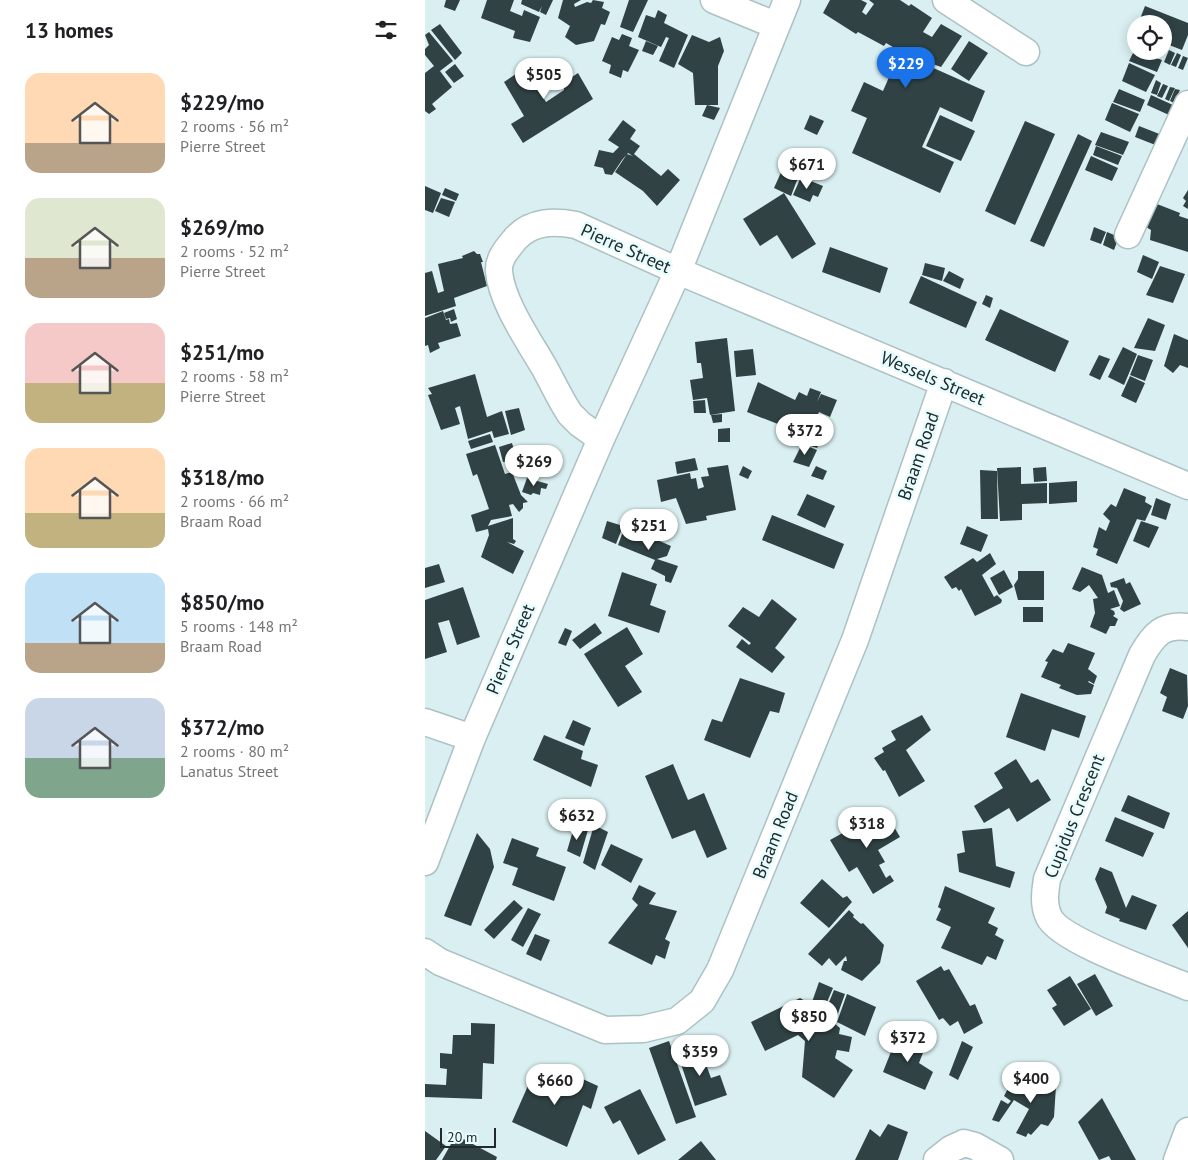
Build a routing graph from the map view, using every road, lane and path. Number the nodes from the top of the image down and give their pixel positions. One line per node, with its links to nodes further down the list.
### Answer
1 (714, 0): 4 (street)
2 (787, 0): 4 (street, Pierre Street)
3 (946, 0): 5 (street)
4 (775, 25): 8 (street, Pierre Street)
5 (1026, 52)
6 (1188, 104): 7 (street)
7 (1128, 235)
8 (678, 271): 9 (street, Wessels Street); 10 (street, Pierre Street); 10 (street, Pierre Street)
9 (944, 382): 11 (street, Wessels Street); 16 (street, Braam Road)
10 (601, 439): 14 (street, Pierre Street)
11 (1188, 486)
12 (1188, 627): 17 (street, Cupidus Crescent)
13 (425, 722): 14 (street)
14 (472, 738): 15 (street, Pierre Street)
15 (425, 862)
16 (425, 952)
17 (1188, 987)
18 (1188, 1131): 21 (street)
19 (937, 1160): 20 (street)
20 (1000, 1160)
21 (1177, 1160)

